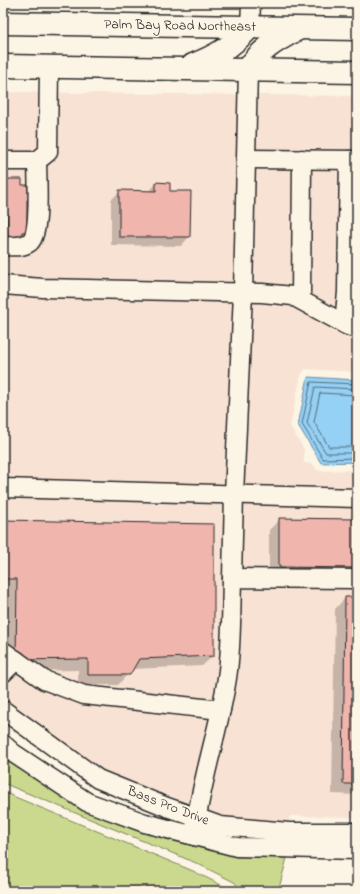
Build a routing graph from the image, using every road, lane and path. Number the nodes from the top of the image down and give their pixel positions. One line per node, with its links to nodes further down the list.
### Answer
1 (251, 3): 3 (street)
2 (3, 22): 3 (main road, Palm Bay Road Northeast)
3 (250, 28): 4 (main road, Palm Bay Road Northeast); 8 (main road)
4 (299, 28): 5 (main road, Palm Bay Road Northeast); 9 (main road)
5 (357, 29)
6 (3, 66): 7 (main road)
7 (49, 67): 8 (main road); 15 (street)
8 (184, 68): 9 (main road)
9 (248, 69): 10 (main road); 11 (street)
10 (357, 72)
11 (247, 159): 12 (street); 19 (street)
12 (302, 160): 13 (street); 20 (street)
13 (353, 160): 18 (street)
14 (3, 161): 15 (street)
15 (37, 161): 16 (street)
16 (3, 246)
17 (3, 285): 19 (street)
18 (352, 292): 21 (street)
19 (243, 293): 20 (street); 23 (street)
20 (301, 300): 21 (street)
21 (350, 327)
22 (3, 488): 23 (street)
23 (234, 495): 24 (street); 25 (street)
24 (357, 498)
25 (232, 578): 26 (street); 30 (street)
26 (357, 579)
27 (9, 656): 28 (street); 30 (street)
28 (3, 673)
29 (3, 710): 32 (street, Bass Pro Drive)
30 (220, 710): 32 (street)
31 (3, 744): 34 (street, Bass Pro Drive)
32 (196, 817): 33 (street, Bass Pro Drive); 34 (street)
33 (357, 832)
34 (194, 836): 35 (street, Bass Pro Drive)
35 (357, 850)

